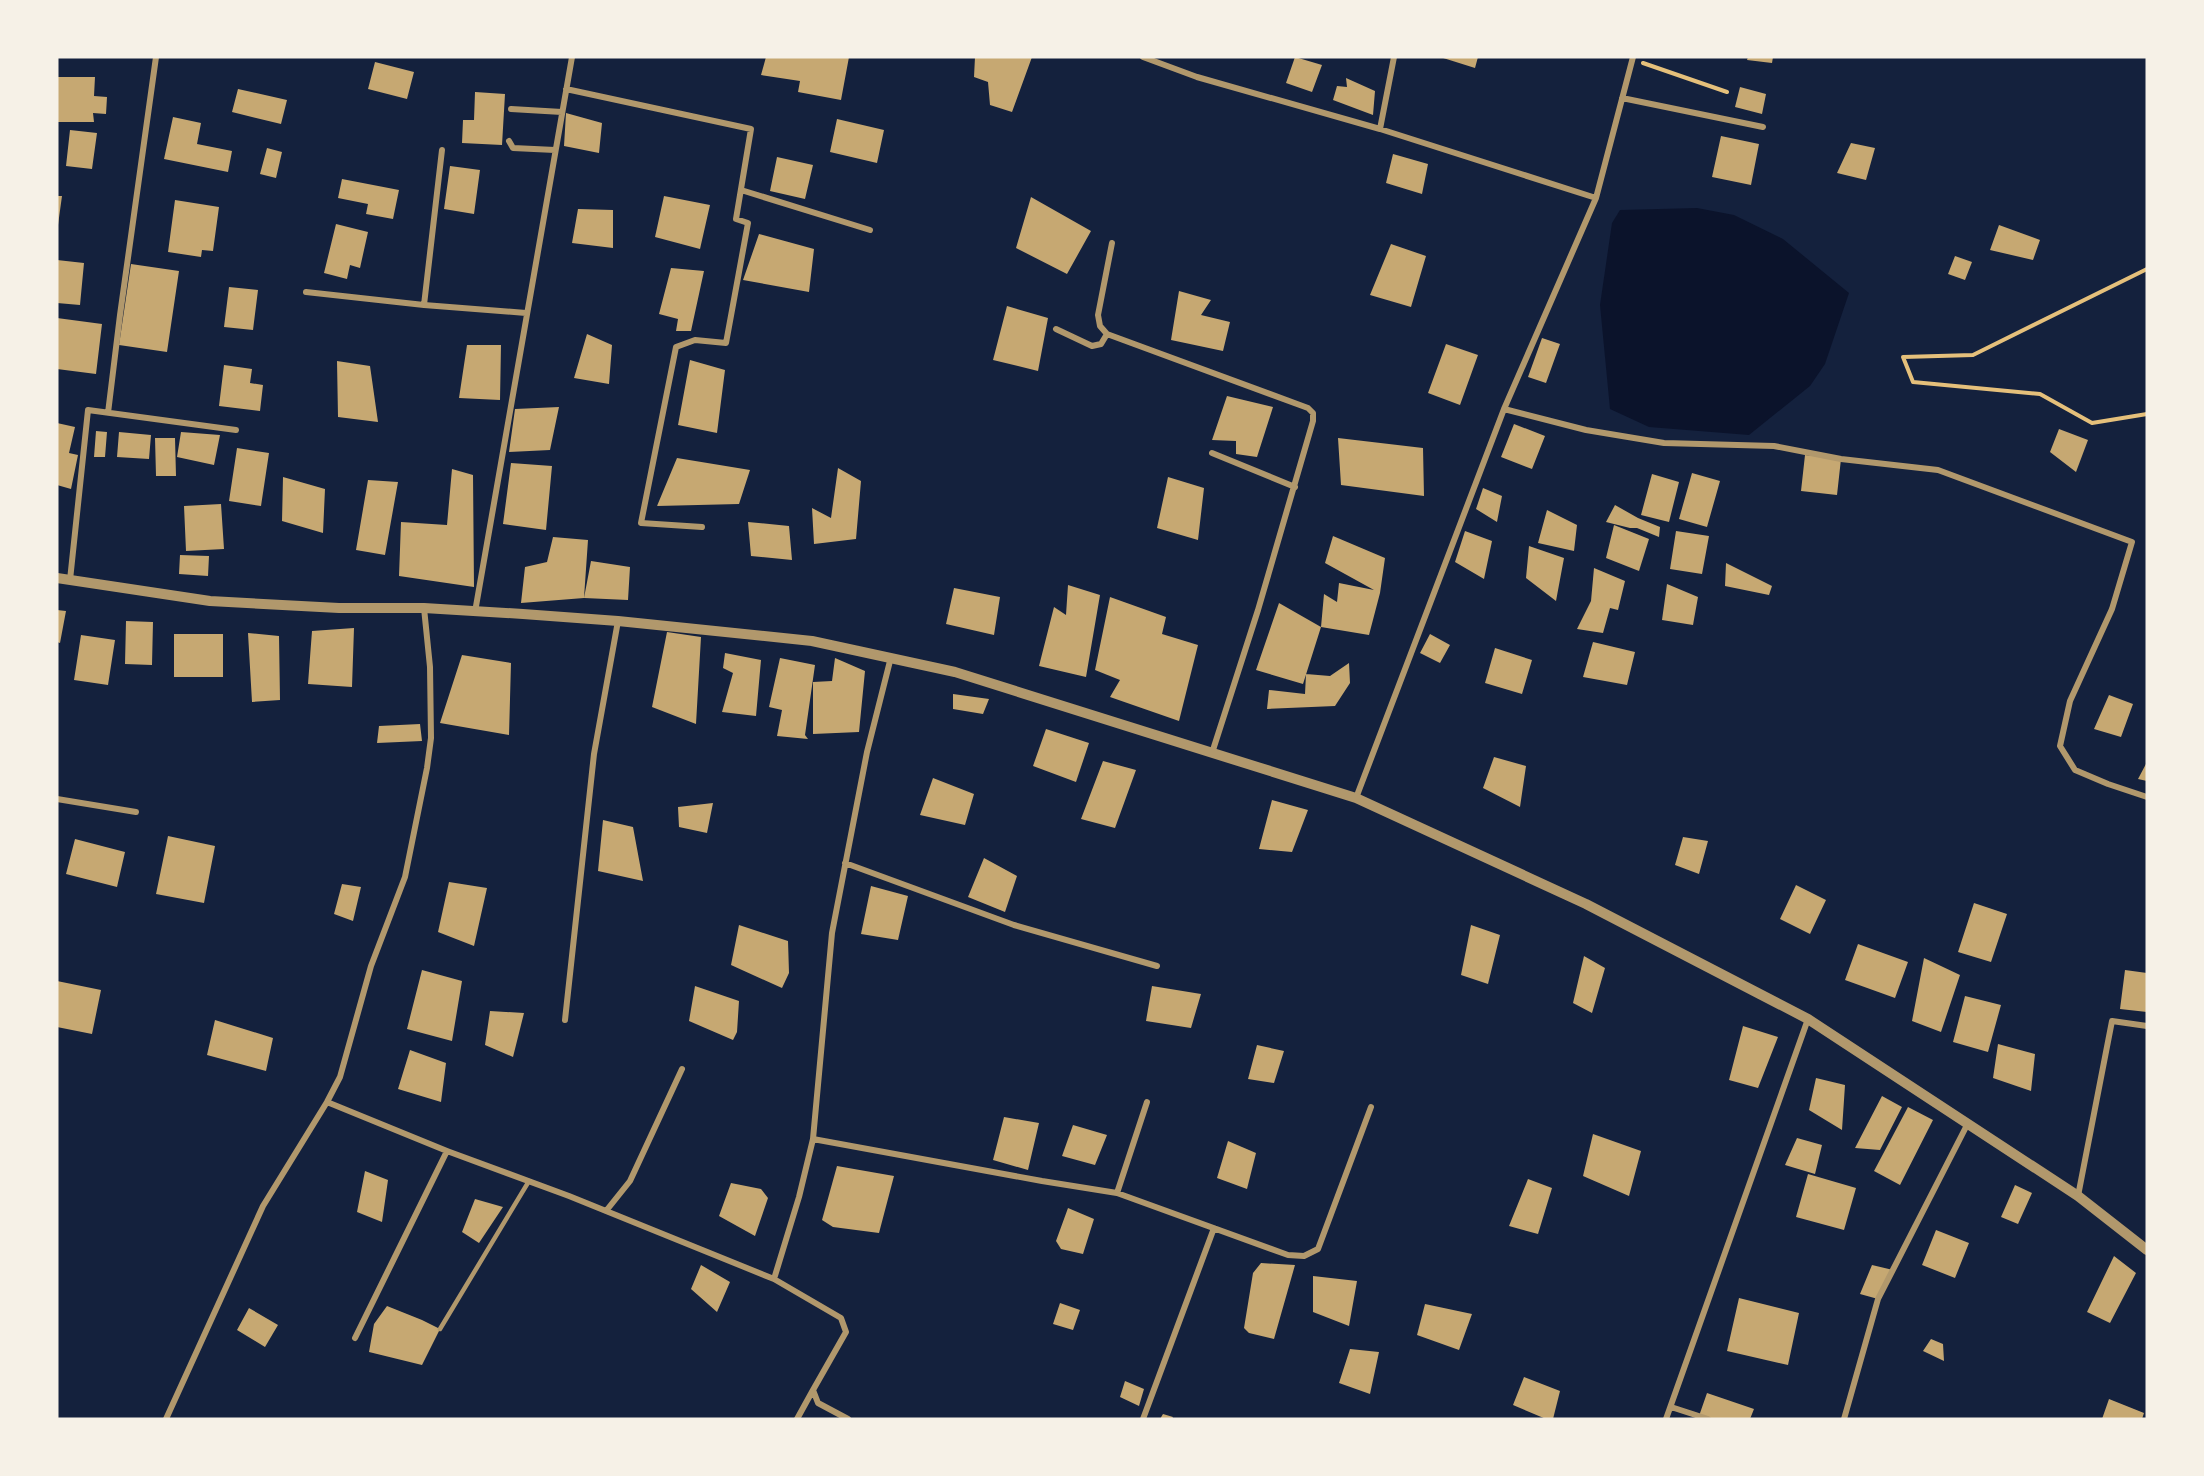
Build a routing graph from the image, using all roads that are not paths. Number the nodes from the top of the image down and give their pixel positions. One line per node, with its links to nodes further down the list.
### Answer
1 (156, 57): 25 (street)
2 (572, 57): 6 (street)
3 (1143, 57): 11 (street)
4 (1394, 57): 11 (street)
5 (1633, 58): 7 (street)
6 (566, 89): 9 (street); 15 (street)
7 (1622, 98): 10 (street); 16 (street)
8 (511, 109): 9 (street)
9 (562, 112): 14 (street)
10 (1763, 127)
11 (1380, 129): 16 (street)
12 (509, 141): 14 (street)
13 (442, 150): 20 (street)
14 (555, 150): 21 (street)
15 (741, 190): 17 (street); 29 (street)
16 (1596, 198): 24 (street)
17 (870, 230)
18 (1112, 243): 23 (street)
19 (306, 292): 20 (street)
20 (424, 305): 21 (street)
21 (526, 314): 33 (street)
22 (1056, 329): 23 (street)
23 (1107, 334): 28 (street)
24 (1504, 409): 37 (street); 38 (street)
25 (108, 413): 26 (street); 31 (street)
26 (236, 430)
27 (1212, 453): 28 (street)
28 (1295, 487): 36 (street)
29 (702, 527)
30 (57, 578): 31 (street)
31 (70, 581): 32 (street)
32 (424, 608): 33 (street); 47 (street)
33 (475, 612): 34 (street)
34 (618, 621): 35 (street); 44 (street)
35 (891, 657): 36 (street); 41 (street)
36 (1212, 753): 38 (street)
37 (2147, 797)
38 (1356, 798): 43 (street)
39 (57, 799): 40 (street)
40 (136, 813)
41 (845, 863): 42 (street); 51 (street)
42 (1157, 966)
43 (1808, 1019): 50 (street); 55 (street); 63 (street)
44 (565, 1020)
45 (2147, 1026): 55 (street)
46 (682, 1069): 56 (street)
47 (327, 1102): 52 (street); 64 (street)
48 (1148, 1102): 54 (street)
49 (1371, 1107): 57 (street)
50 (1966, 1125): 55 (street); 70 (street)
51 (813, 1139): 54 (street); 59 (street)
52 (447, 1151): 53 (street); 61 (street)
53 (529, 1181): 56 (street); 60 (lane)
54 (1117, 1193): 57 (street)
55 (2078, 1196): 58 (street)
56 (606, 1211): 59 (street)
57 (1214, 1228): 67 (street)
58 (2147, 1250)
59 (774, 1279): 62 (street)
60 (440, 1329)
61 (355, 1338)
62 (813, 1390): 65 (street); 66 (street)
63 (1671, 1407): 68 (street); 69 (street)
64 (166, 1419)
65 (797, 1419)
66 (848, 1419)
67 (1143, 1419)
68 (1666, 1419)
69 (1708, 1419)
70 (1844, 1419)

